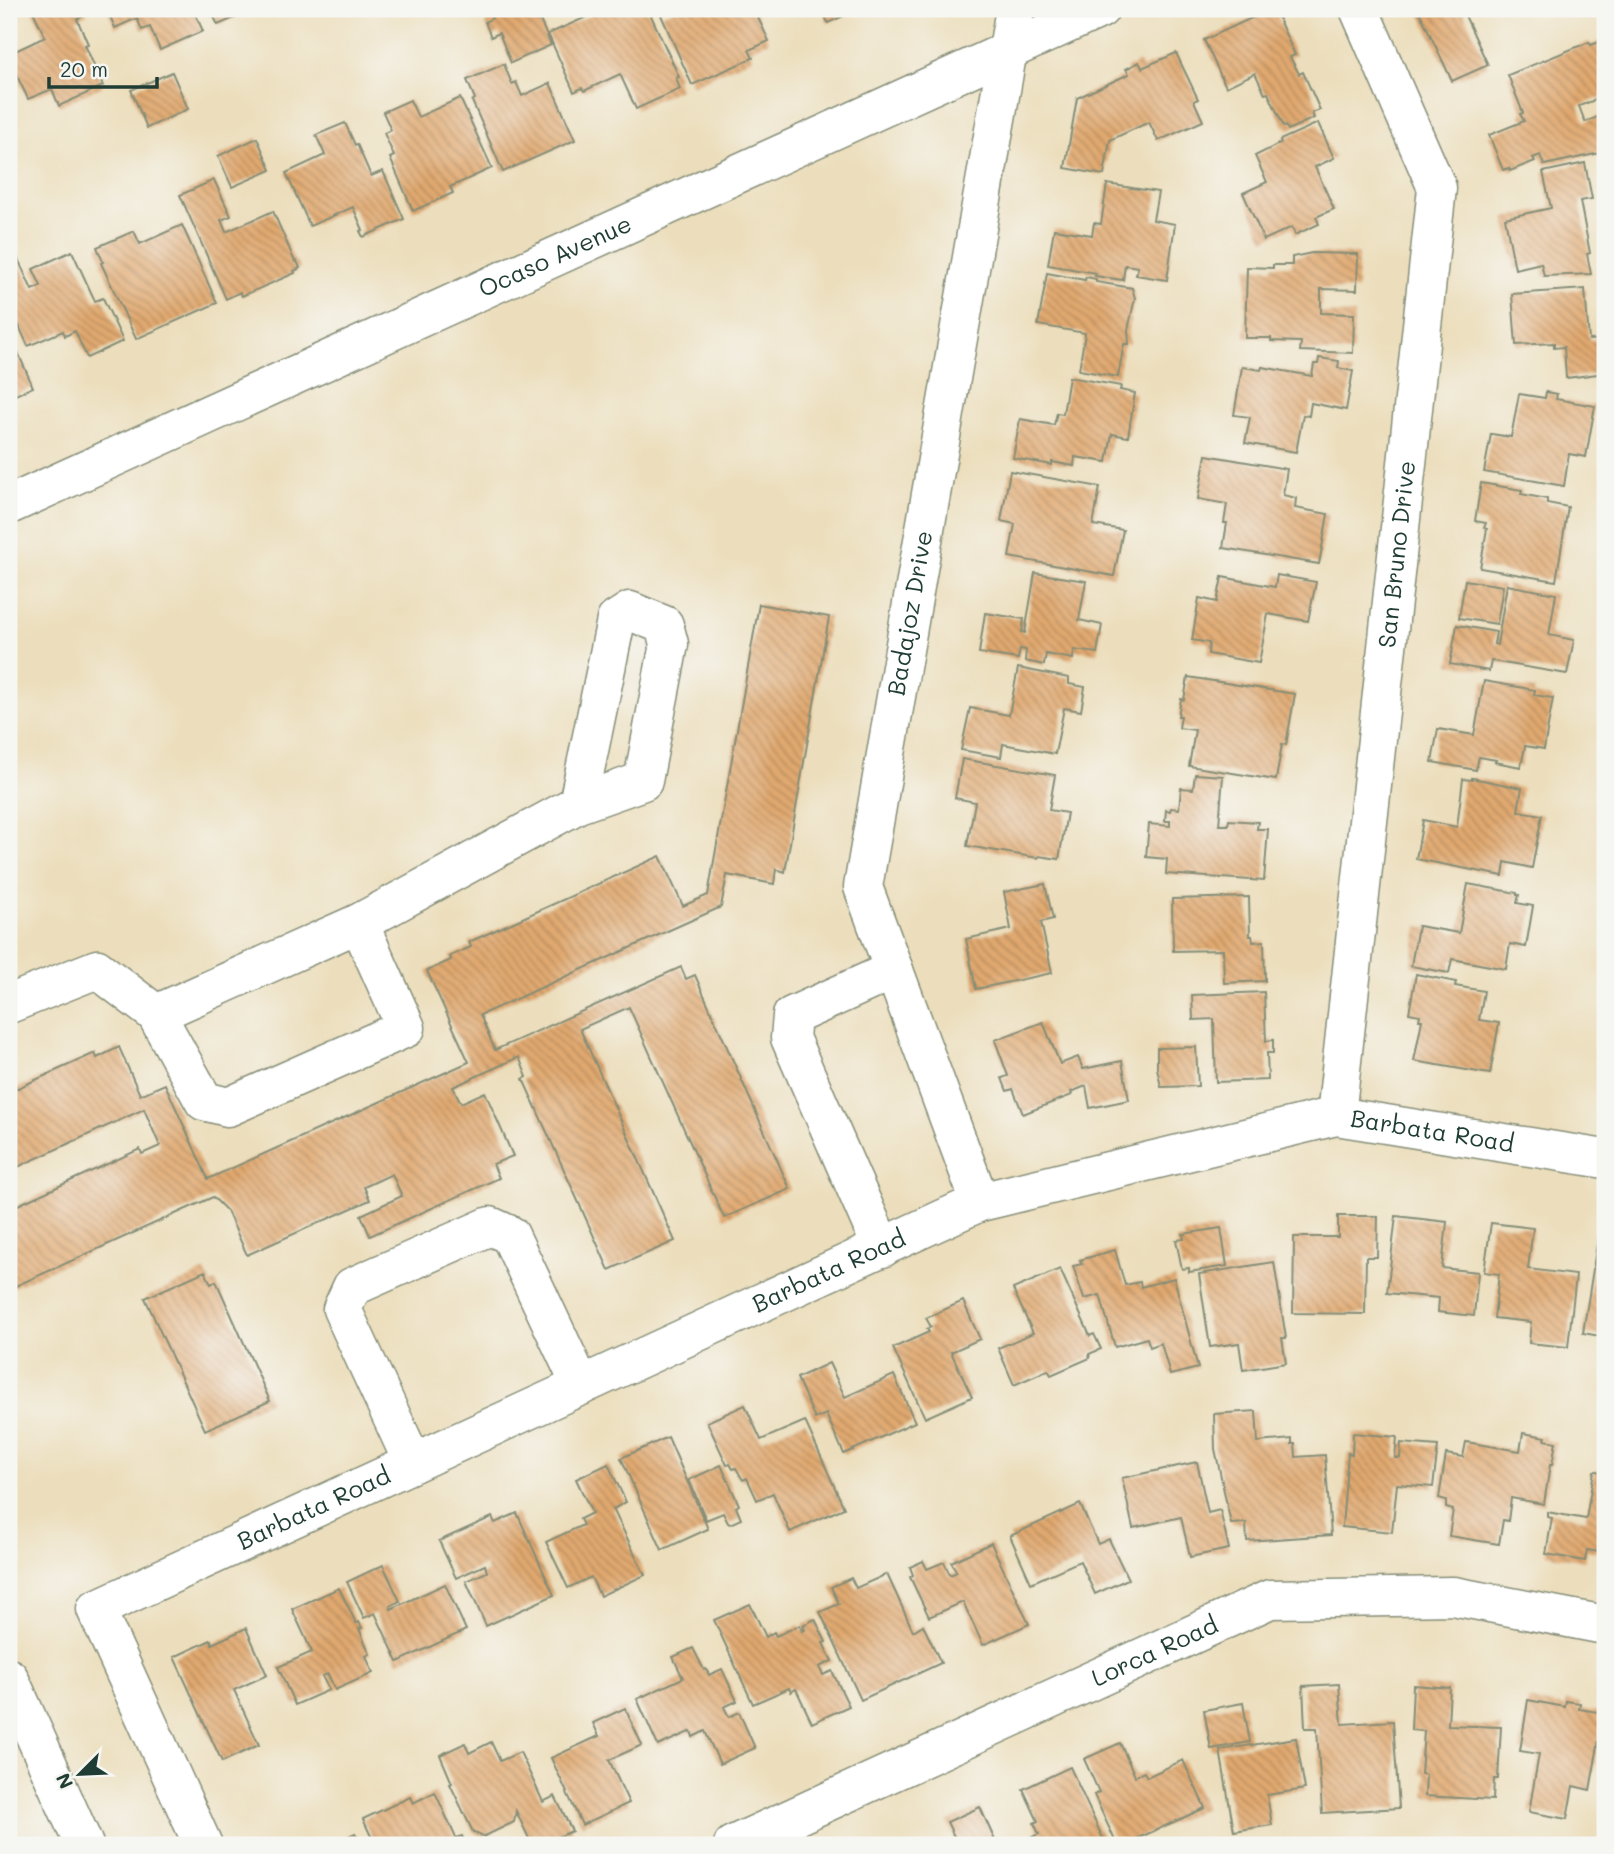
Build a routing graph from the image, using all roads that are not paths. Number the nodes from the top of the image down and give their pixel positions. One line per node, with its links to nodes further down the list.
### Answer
1 (1016, 9): 4 (street, Badajoz Drive)
2 (1100, 9): 4 (street, Ocaso Avenue)
3 (1359, 9): 11 (street, San Bruno Drive)
4 (1009, 51): 5 (street, Ocaso Avenue); 8 (street, Badajoz Drive)
5 (9, 505)
6 (578, 804): 7 (street)
7 (359, 923): 10 (street); 10 (street)
8 (894, 970): 13 (street, Badajoz Drive); 14 (street)
9 (9, 1004): 10 (street)
10 (156, 1014)
11 (1336, 1116): 12 (street, Barbata Road); 13 (street, Barbata Road)
12 (1605, 1159)
13 (980, 1202): 14 (street, Barbata Road)
14 (882, 1248): 15 (street, Barbata Road)
15 (581, 1386): 16 (street, Barbata Road); 16 (street)
16 (413, 1464): 20 (street, Barbata Road)
17 (1605, 1625): 21 (street, Lorca Road)
18 (9, 1678): 19 (street)
19 (85, 1845)
20 (203, 1845)
21 (733, 1845)

